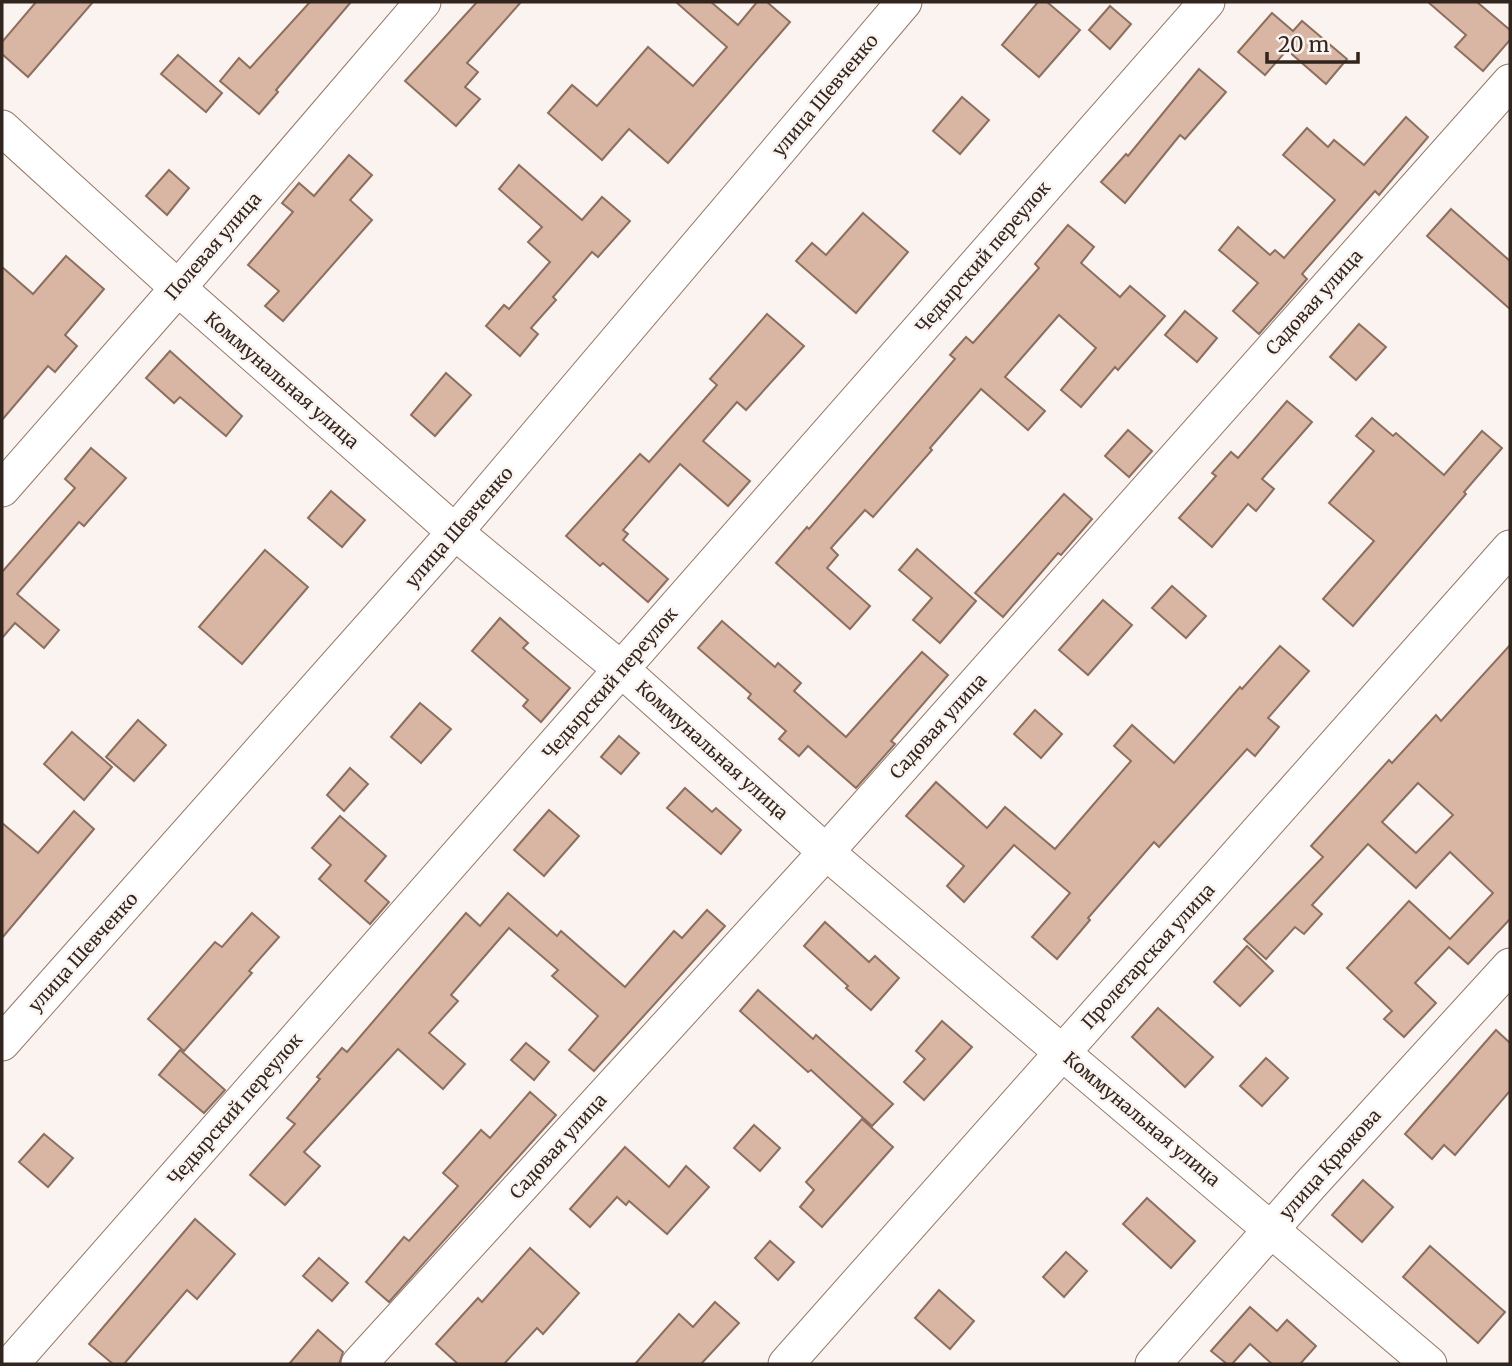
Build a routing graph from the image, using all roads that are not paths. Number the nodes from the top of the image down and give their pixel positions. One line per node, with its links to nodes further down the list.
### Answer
1 (423, 2): 6 (street, Полевая улица)
2 (904, 2): 8 (street, улица Шевченко)
3 (1207, 2): 10 (street, Чедырский переулок)
4 (1510, 82): 11 (street, Садовая улица)
5 (2, 128): 6 (street, Коммунальная улица)
6 (178, 288): 7 (street, Полевая улица); 8 (street, Коммунальная улица)
7 (2, 489)
8 (456, 532): 10 (street, Коммунальная улица); 13 (street, улица Шевченко)
9 (1510, 548): 14 (street, Пролетарская улица)
10 (622, 670): 11 (street, Коммунальная улица); 16 (street, Чедырский переулок)
11 (826, 852): 14 (street, Коммунальная улица); 17 (street, Садовая улица)
12 (1510, 966): 15 (street, улица Крюкова)
13 (2, 1042)
14 (1063, 1052): 15 (street, Коммунальная улица); 18 (street, Пролетарская улица)
15 (1272, 1229): 19 (street, улица Крюкова); 20 (street, Коммунальная улица)
16 (11, 1364)
17 (359, 1364)
18 (786, 1364)
19 (1153, 1364)
20 (1429, 1364)

